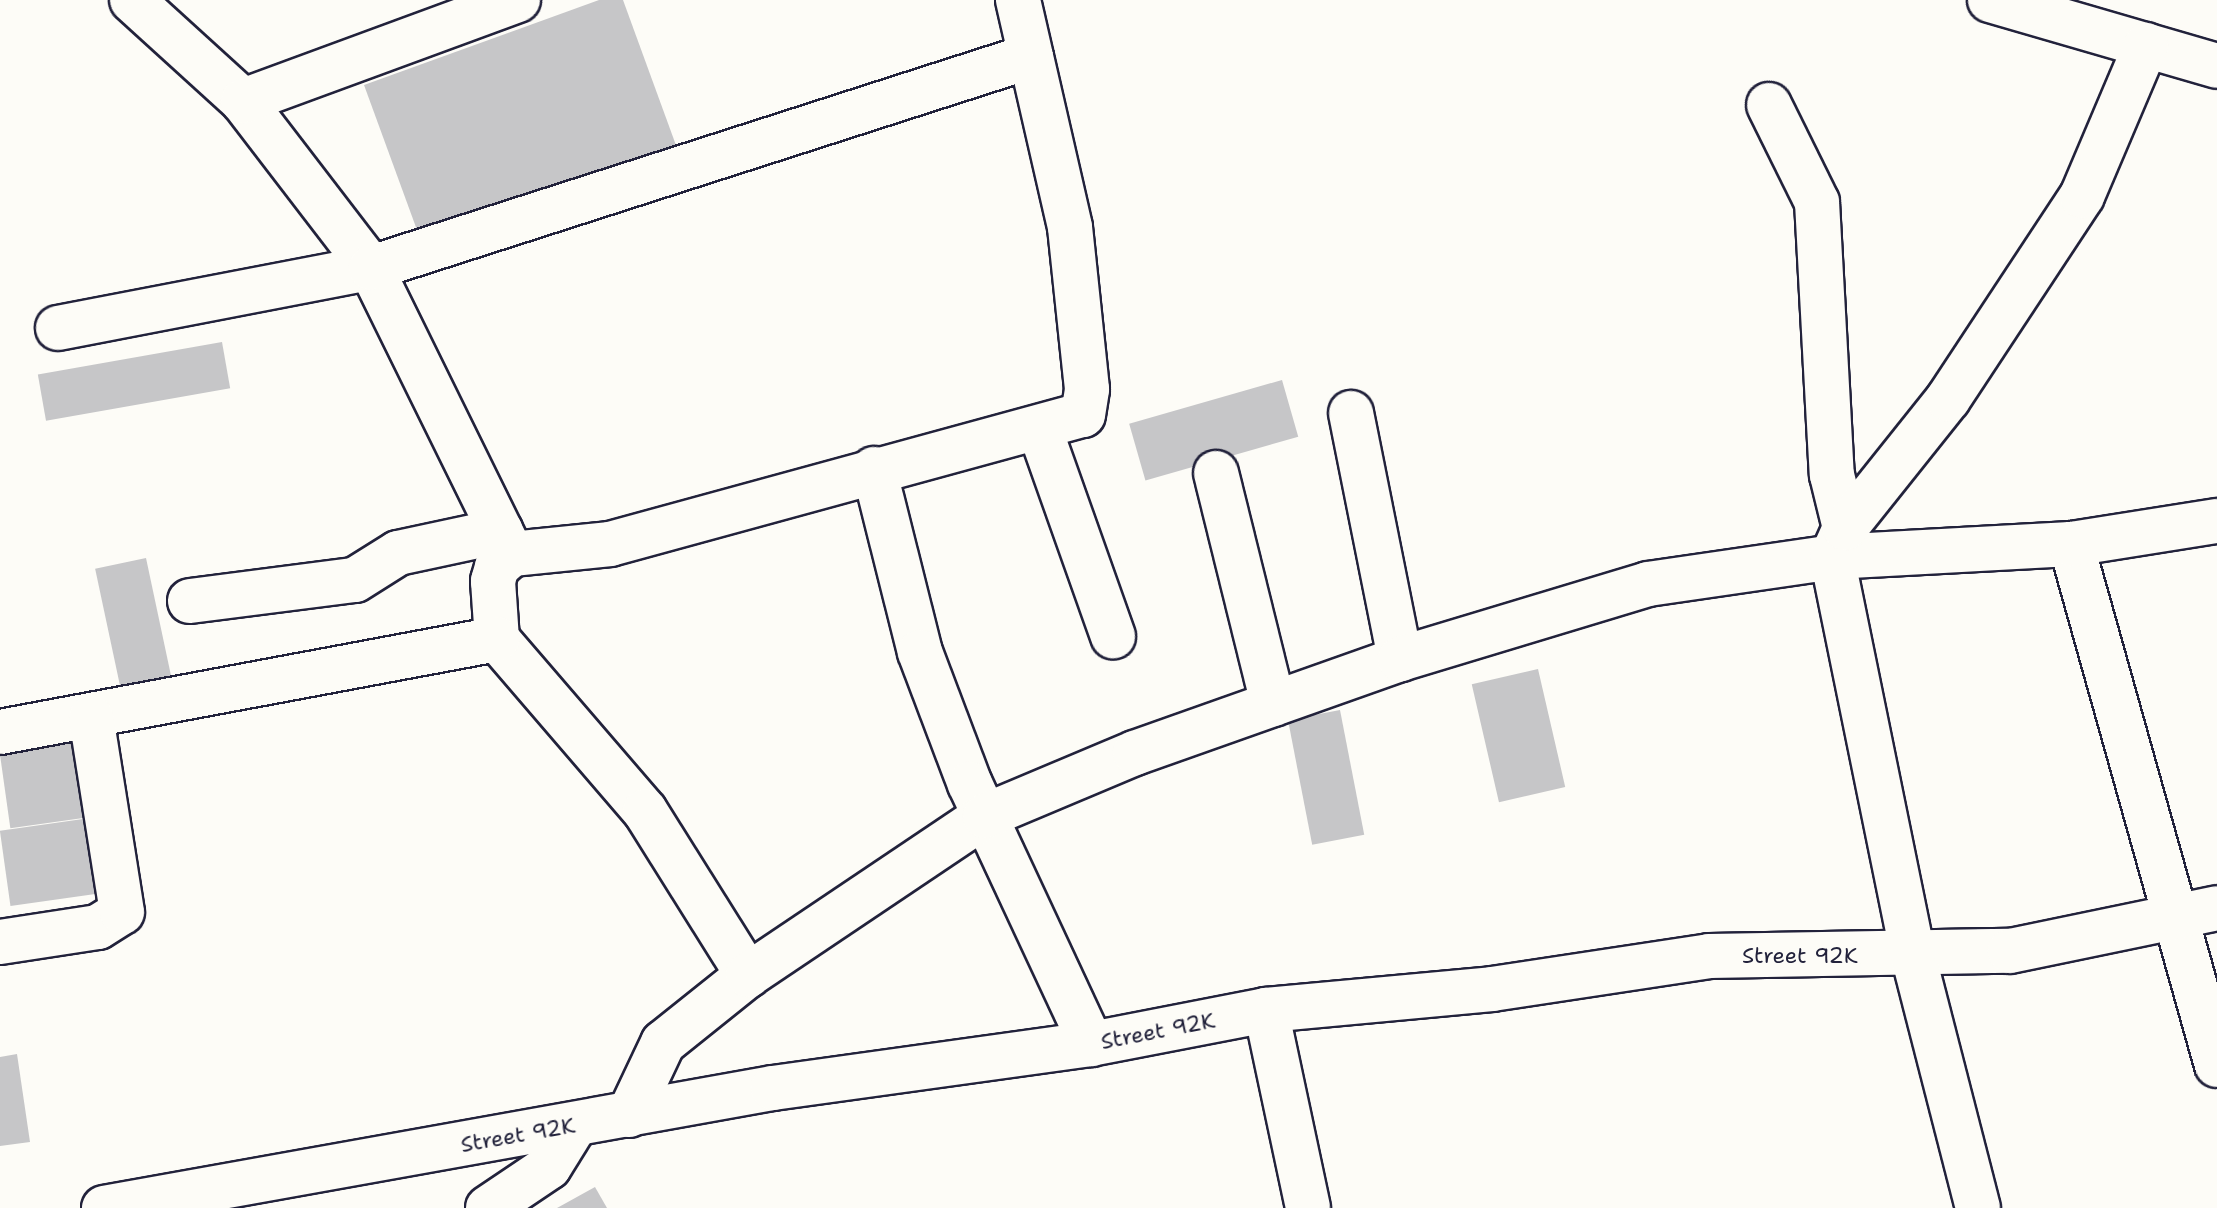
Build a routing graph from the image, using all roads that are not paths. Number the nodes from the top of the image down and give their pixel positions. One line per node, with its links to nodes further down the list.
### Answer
1 (132, 0): 9 (street)
2 (518, 0): 9 (street)
3 (1018, 0): 7 (street)
4 (1990, 0): 5 (street)
5 (2080, 13): 6 (street)
6 (2146, 45): 8 (street); 18 (street)
7 (1031, 56): 11 (street); 14 (street)
8 (2217, 66)
9 (243, 101): 11 (street)
10 (1769, 105): 18 (street)
11 (371, 268): 12 (street); 19 (street)
12 (58, 328)
13 (1351, 413): 24 (street)
14 (1040, 430): 15 (street); 22 (street)
15 (874, 469): 19 (street); 28 (street)
16 (1216, 473): 25 (street)
17 (2217, 521): 20 (street)
18 (1838, 542): 20 (street); 24 (street); 31 (street)
19 (506, 543): 21 (street); 23 (street)
20 (2071, 544): 29 (street)
21 (190, 601)
22 (1113, 636)
23 (497, 639): 26 (street); 32 (street)
24 (1400, 659): 25 (street)
25 (1273, 704): 28 (street)
26 (91, 717): 27 (street); 30 (street)
27 (0, 732)
28 (985, 816): 32 (street); 34 (street)
29 (2198, 913): 31 (street, Street 92K); 35 (street)
30 (0, 942)
31 (1913, 955): 33 (street, Street 92K); 41 (street)
32 (748, 975): 36 (street)
33 (1266, 1010): 34 (street, Street 92K); 40 (street)
34 (1091, 1044): 36 (street, Street 92K)
35 (2217, 1065)
36 (629, 1115): 37 (street, Street 92K)
37 (575, 1125): 38 (street, Street 92K); 39 (street)
38 (104, 1208)
39 (488, 1208)
40 (1308, 1208)
41 (1978, 1208)

